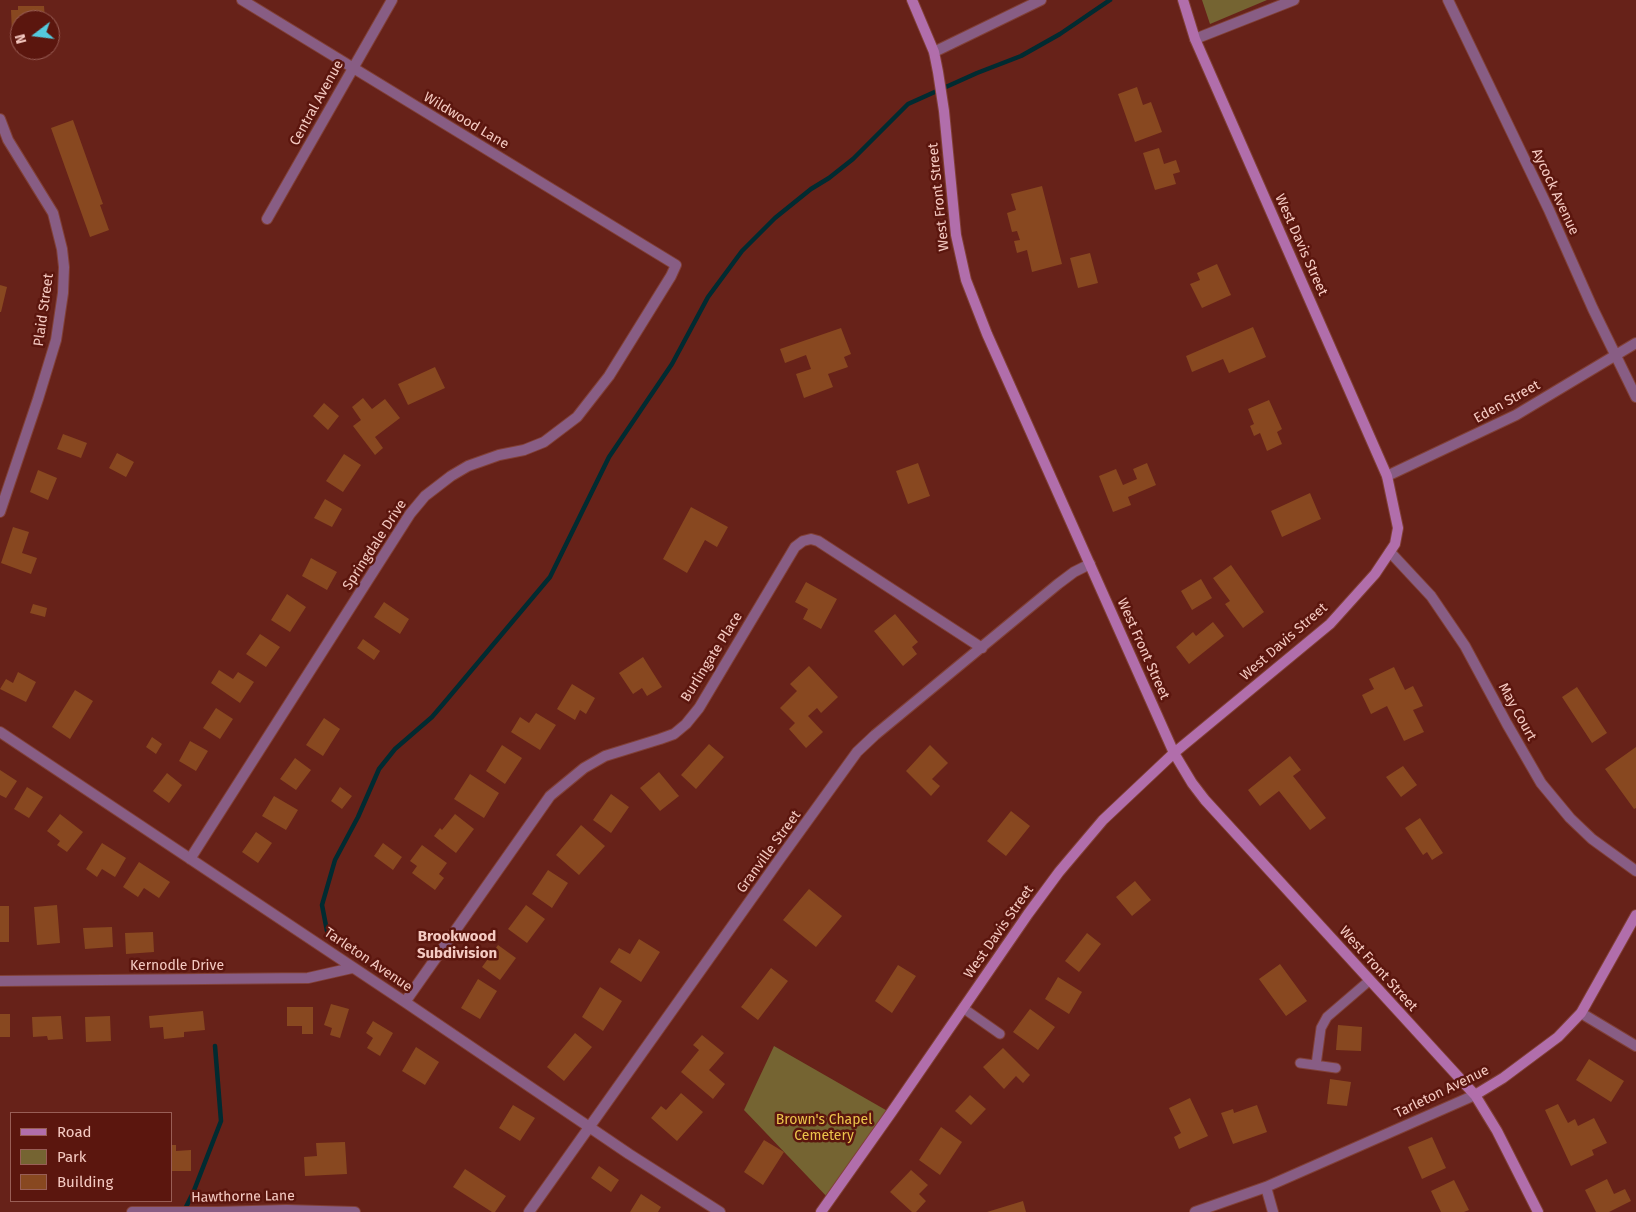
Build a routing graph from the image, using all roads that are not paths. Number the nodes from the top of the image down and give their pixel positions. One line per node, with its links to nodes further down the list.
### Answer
1 (242, 0): 10 (street, Wildwood Lane)
2 (392, 0): 10 (street, Central Avenue)
3 (912, 0): 9 (street, West Front Street)
4 (1041, 0): 9 (street)
5 (1183, 0): 8 (street, West Davis Street)
6 (1294, 0): 8 (street)
7 (1448, 0): 15 (street, Aycock Avenue)
8 (1195, 39): 17 (street, West Davis Street)
9 (934, 52): 20 (street, West Front Street)
10 (352, 68): 12 (street, Central Avenue); 13 (street, Wildwood Lane)
11 (0, 119): 18 (street, Plaid Street)
12 (267, 219)
13 (676, 265): 24 (street, Springdale Drive)
14 (1636, 343): 15 (street, Eden Street)
15 (1616, 354): 16 (street, Aycock Avenue); 17 (street, Eden Street)
16 (1636, 397)
17 (1387, 476): 19 (street, West Davis Street)
18 (0, 512)
19 (1390, 552): 23 (street, West Davis Street); 25 (street, May Court)
20 (1090, 564): 21 (street, Granville Street); 23 (street, West Front Street)
21 (982, 648): 30 (street, Burlingate Place); 39 (street, Granville Street)
22 (0, 732): 24 (street, Tarleton Avenue)
23 (1174, 753): 28 (street, West Front Street); 31 (street, West Davis Street)
24 (190, 858): 27 (street, Tarleton Avenue)
25 (1636, 871)
26 (1636, 915): 32 (street, Tarleton Avenue)
27 (352, 968): 29 (street, Kernodle Drive); 30 (street, Tarleton Avenue)
28 (1370, 980): 36 (lane); 38 (street, West Front Street)
29 (0, 981)
30 (406, 1002): 39 (street, Tarleton Avenue)
31 (963, 1008): 33 (lane); 46 (street, West Davis Street)
32 (1581, 1013): 34 (street); 38 (street, Tarleton Avenue)
33 (1000, 1034)
34 (1636, 1046)
35 (1300, 1063): 36 (lane)
36 (1316, 1065): 37 (lane)
37 (1336, 1068)
38 (1475, 1095): 40 (street, Tarleton Avenue); 49 (street, West Front Street)
39 (589, 1126): 44 (street, Granville Street); 45 (street, Tarleton Avenue)
40 (1266, 1187): 47 (street, Tarleton Avenue); 48 (street)
41 (132, 1212): 42 (street, Hawthorne Lane)
42 (217, 1212): 43 (street, Hawthorne Lane)
43 (355, 1212)
44 (529, 1212)
45 (720, 1212)
46 (821, 1212)
47 (1195, 1212)
48 (1273, 1212)
49 (1538, 1212)

